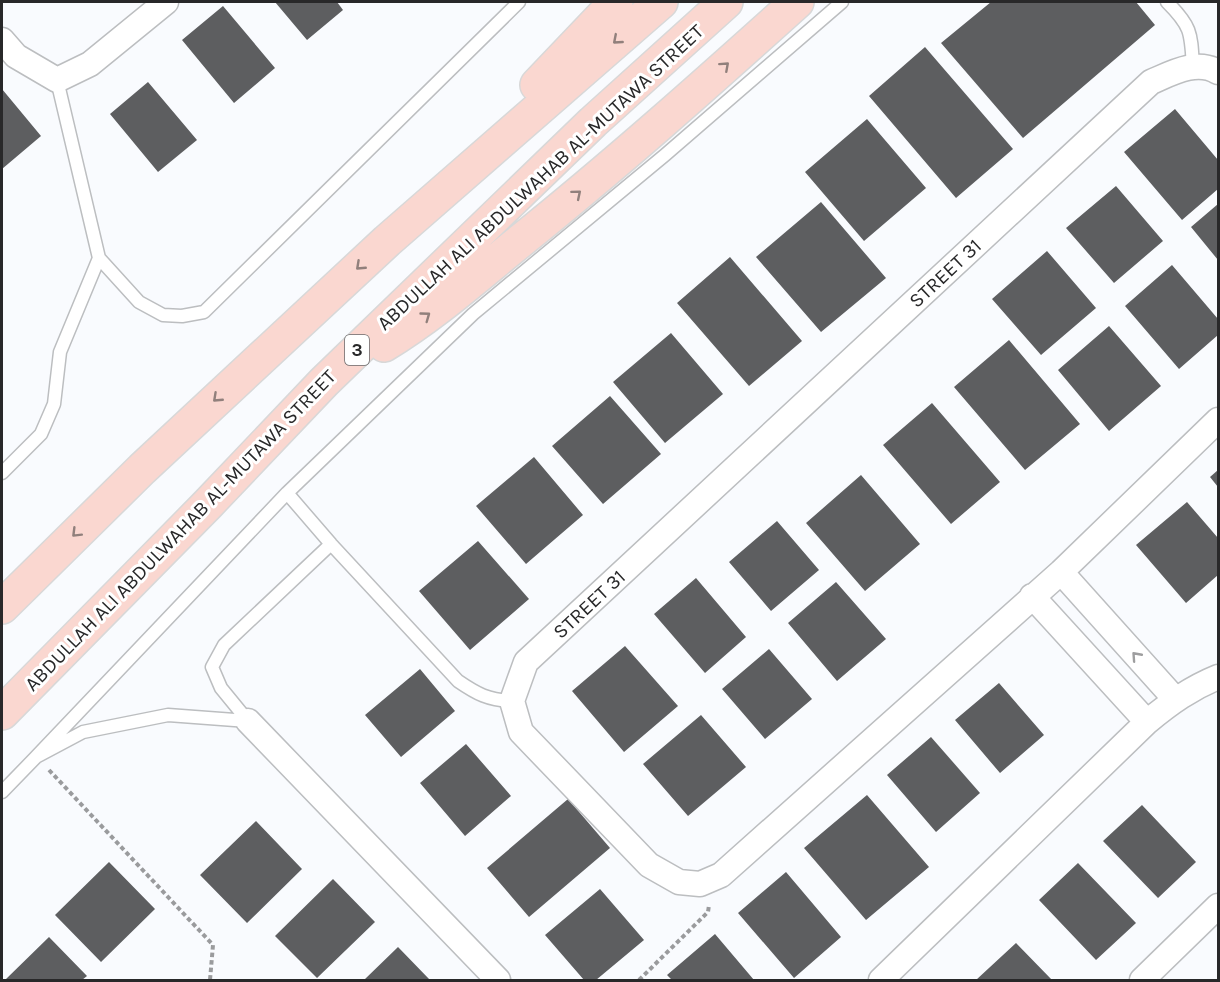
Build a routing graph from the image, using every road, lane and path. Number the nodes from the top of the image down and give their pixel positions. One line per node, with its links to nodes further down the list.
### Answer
1 (166, 2): 12 (street)
2 (519, 2): 14 (lane)
3 (616, 2): 13 (main road)
4 (661, 2): 13 (main road, one-way to 13)
5 (726, 2): 15 (main road, ABDULLAH ALI ABDULWAHAB AL-MUTAWA STREET / 3)
6 (797, 2): 15 (main road, one-way to 6)
7 (842, 2): 18 (lane)
8 (1167, 2): 10 (lane)
9 (2, 40): 12 (street)
10 (1193, 68): 11 (street, STREET 31); 25 (street, STREET 31)
11 (1218, 72)
12 (57, 80): 14 (lane)
13 (387, 241): 22 (main road, one-way to 22)
14 (99, 258): 17 (lane)
15 (324, 382): 26 (main road, ABDULLAH ALI ABDULWAHAB AL-MUTAWA STREET / 3)
16 (1218, 420): 20 (street)
17 (2, 473)
18 (287, 493): 19 (lane); 29 (lane)
19 (331, 544): 25 (lane); 27 (lane)
20 (1061, 572): 21 (street); 24 (street, one-way to 20)
21 (1032, 596): 28 (street); 31 (street)
22 (2, 608)
23 (1218, 677): 24 (street)
24 (1175, 699): 28 (street)
25 (512, 701): 31 (street)
26 (2, 713)
27 (248, 721): 29 (lane); 34 (street)
28 (1147, 722): 36 (street)
29 (36, 757): 30 (lane); 33 (path)
30 (2, 792)
31 (711, 879): 35 (path)
32 (1218, 906): 37 (street)
33 (210, 981)
34 (498, 981)
35 (639, 981)
36 (882, 981)
37 (1142, 981)

